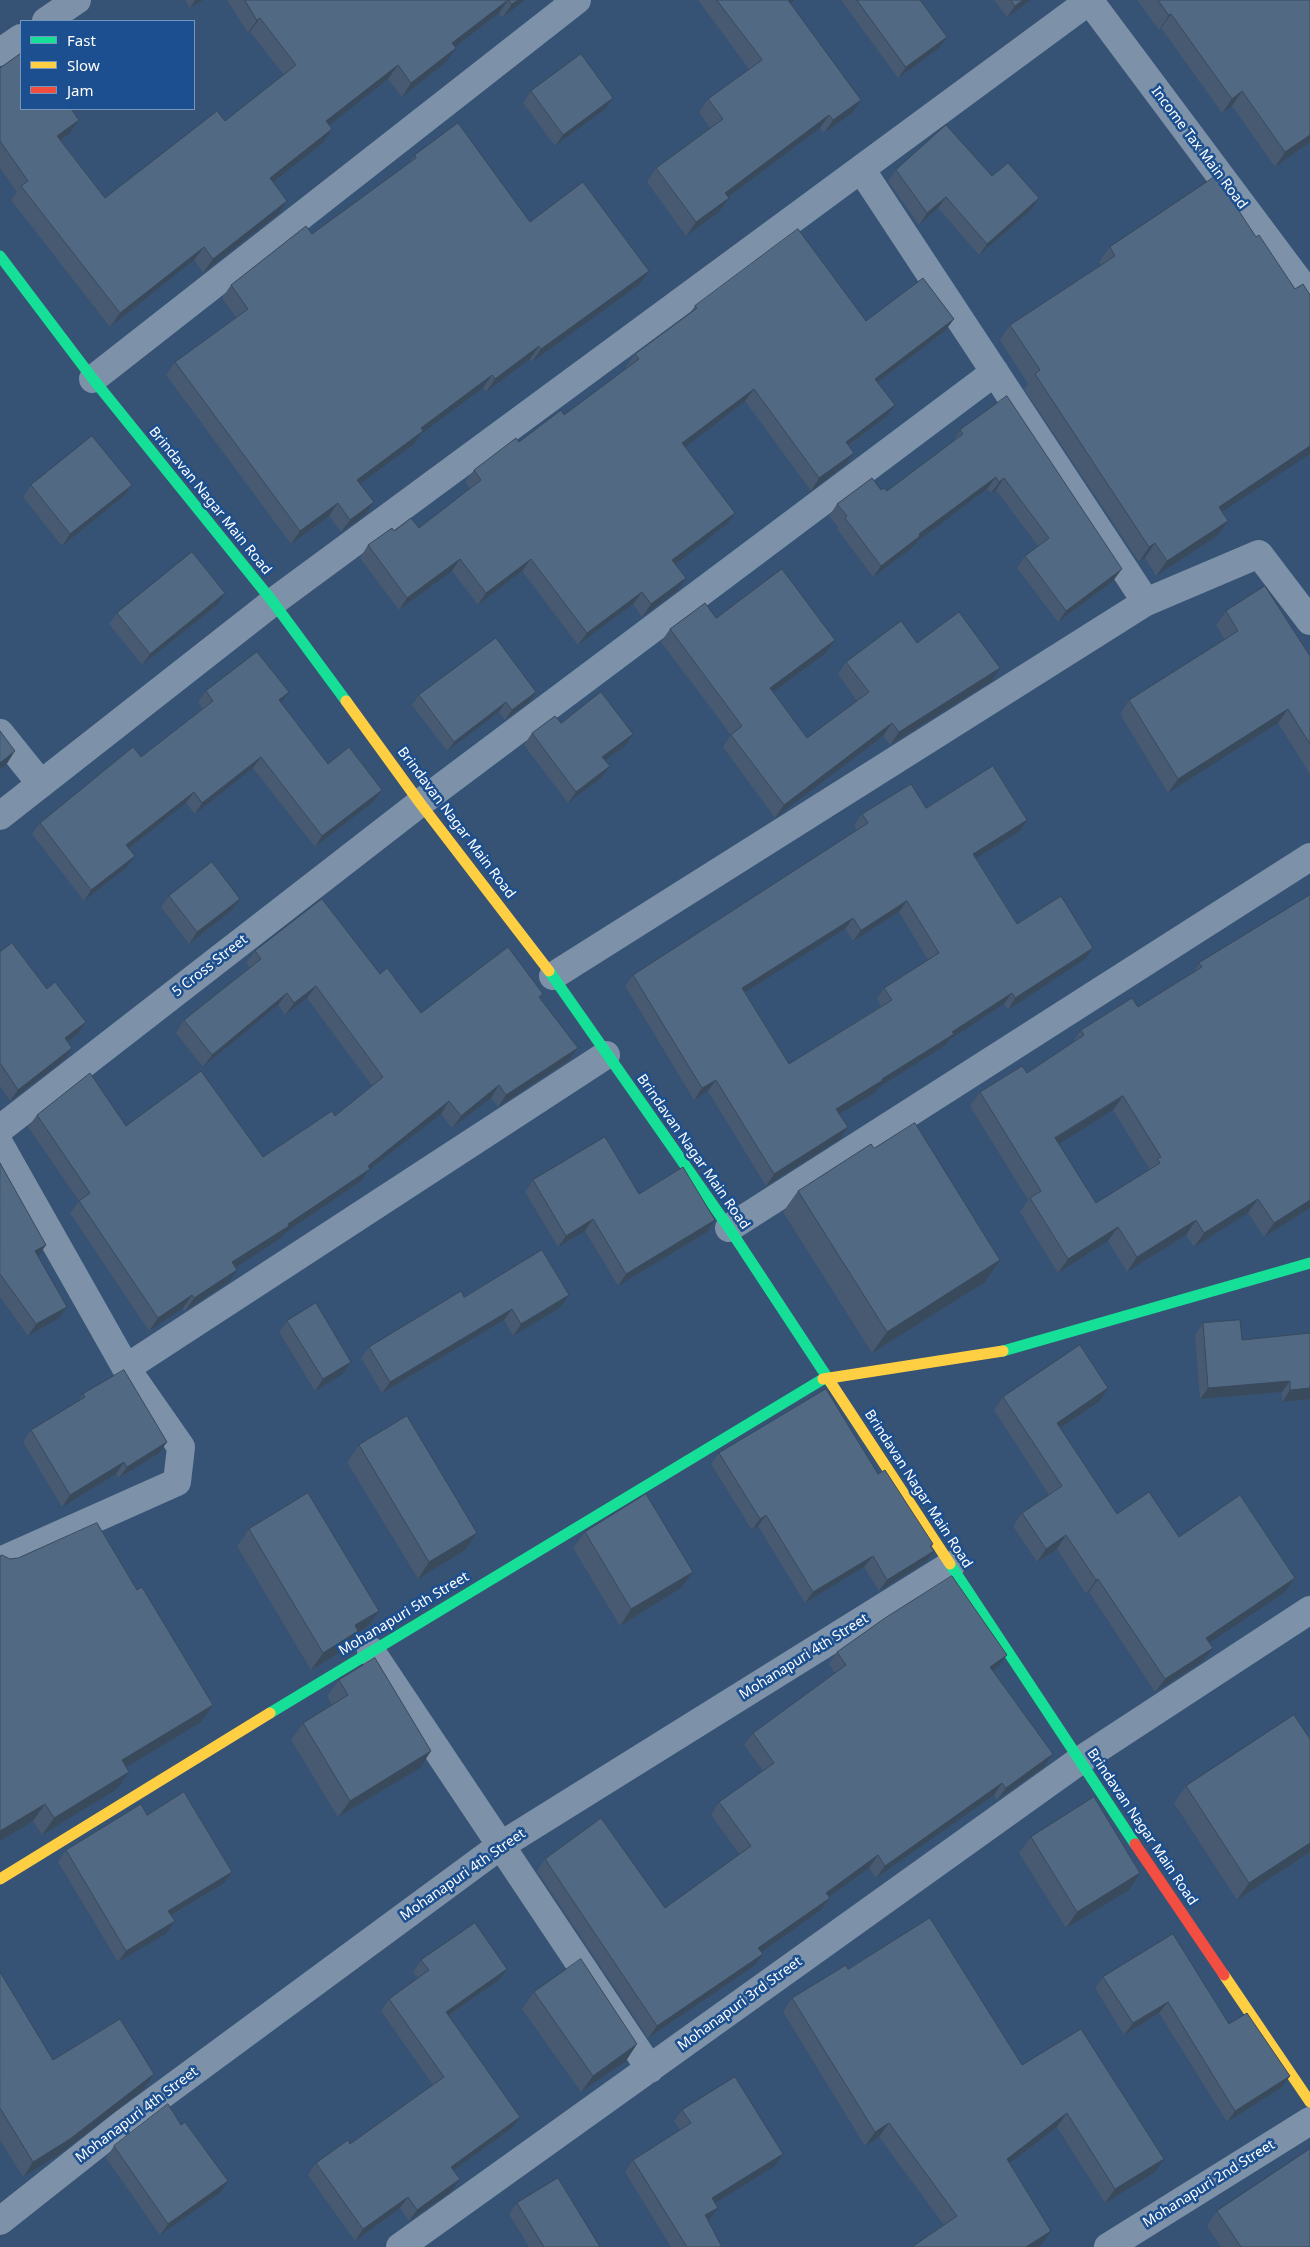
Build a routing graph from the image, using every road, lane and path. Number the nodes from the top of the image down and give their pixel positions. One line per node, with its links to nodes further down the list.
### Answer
1 (77, 0): 4 (street)
2 (577, 0): 11 (street)
3 (1089, 0): 7 (street); 9 (street, Income Tax Main Road)
4 (47, 20)
5 (20, 39): 6 (street)
6 (0, 52)
7 (861, 169): 10 (street); 12 (street)
8 (0, 256): 11 (street, Brindavan Nagar Main Road)
9 (1306, 283)
10 (995, 372): 13 (street); 17 (street, 5 Cross Street)
11 (93, 378): 12 (street, Brindavan Nagar Main Road)
12 (273, 602): 16 (street); 17 (street, Brindavan Nagar Main Road)
13 (1146, 602): 14 (street); 20 (street)
14 (1310, 621)
15 (0, 733): 16 (street)
16 (41, 784): 18 (street)
17 (420, 803): 20 (street, Brindavan Nagar Main Road); 22 (street, 5 Cross Street)
18 (0, 816)
19 (1310, 857): 24 (street)
20 (553, 976): 21 (street, Brindavan Nagar Main Road)
21 (606, 1054): 24 (street, Brindavan Nagar Main Road); 26 (street)
22 (0, 1129)
23 (0, 1145): 26 (street)
24 (729, 1228): 27 (street, Brindavan Nagar Main Road)
25 (1310, 1263): 27 (street)
26 (126, 1368): 28 (street)
27 (826, 1377): 29 (street, Brindavan Nagar Main Road); 31 (street, Mohanapuri 5th Street)
28 (0, 1561)
29 (950, 1565): 32 (street, Brindavan Nagar Main Road); 33 (street, Mohanapuri 4th Street)
30 (1310, 1610): 32 (street, Mohanapuri 3rd Street)
31 (371, 1651): 33 (street); 34 (street, Mohanapuri 5th Street)
32 (1079, 1761): 35 (street, Mohanapuri 3rd Street); 36 (street, Brindavan Nagar Main Road)
33 (500, 1846): 35 (street); 38 (street, Mohanapuri 4th Street)
34 (0, 1879)
35 (650, 2068): 39 (street, Mohanapuri 3rd Street)
36 (1310, 2102)
37 (1310, 2121): 40 (street, Mohanapuri 2nd Street)
38 (0, 2221)
39 (400, 2247)
40 (1108, 2247)

